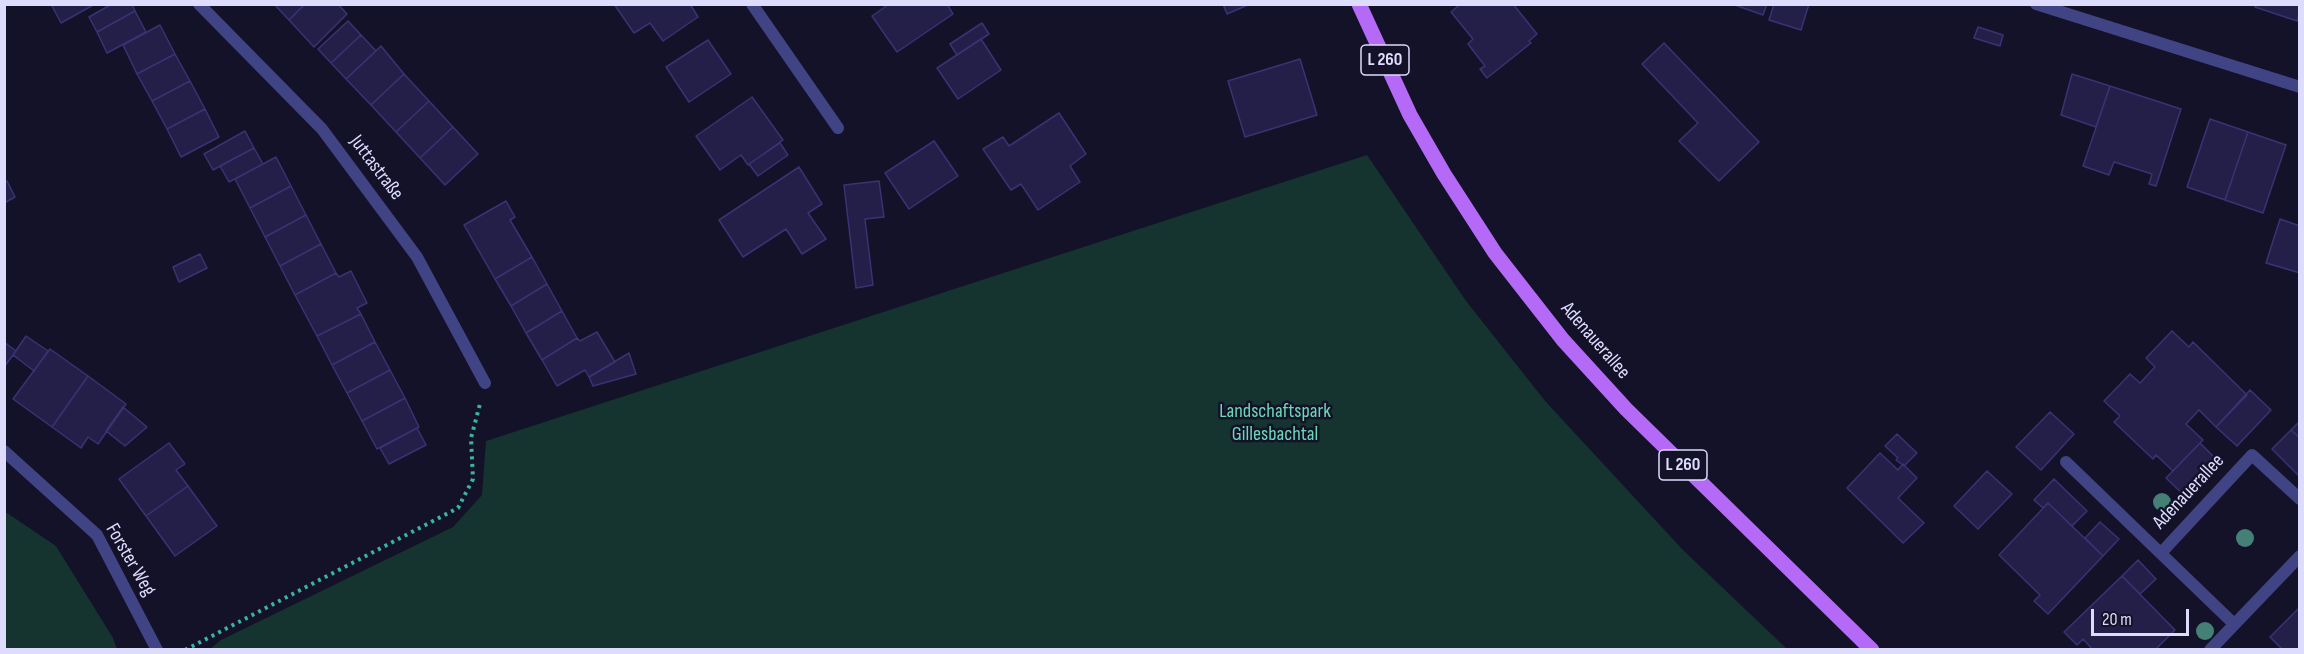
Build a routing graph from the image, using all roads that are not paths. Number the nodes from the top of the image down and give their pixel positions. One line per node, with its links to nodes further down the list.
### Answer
1 (199, 4): 7 (street, Juttastraße)
2 (752, 4): 6 (street)
3 (1359, 4): 15 (main road, Adenauerallee / L 260)
4 (2036, 4): 5 (street)
5 (2300, 87)
6 (838, 128)
7 (485, 383)
8 (4, 451): 14 (street, Forster Weg)
9 (2066, 462): 11 (street)
10 (2300, 499): 11 (street, Adenauerallee)
11 (2161, 553): 13 (street)
12 (2300, 556): 13 (street)
13 (2234, 624): 16 (street)
14 (157, 650)
15 (1872, 650)
16 (2210, 650)

